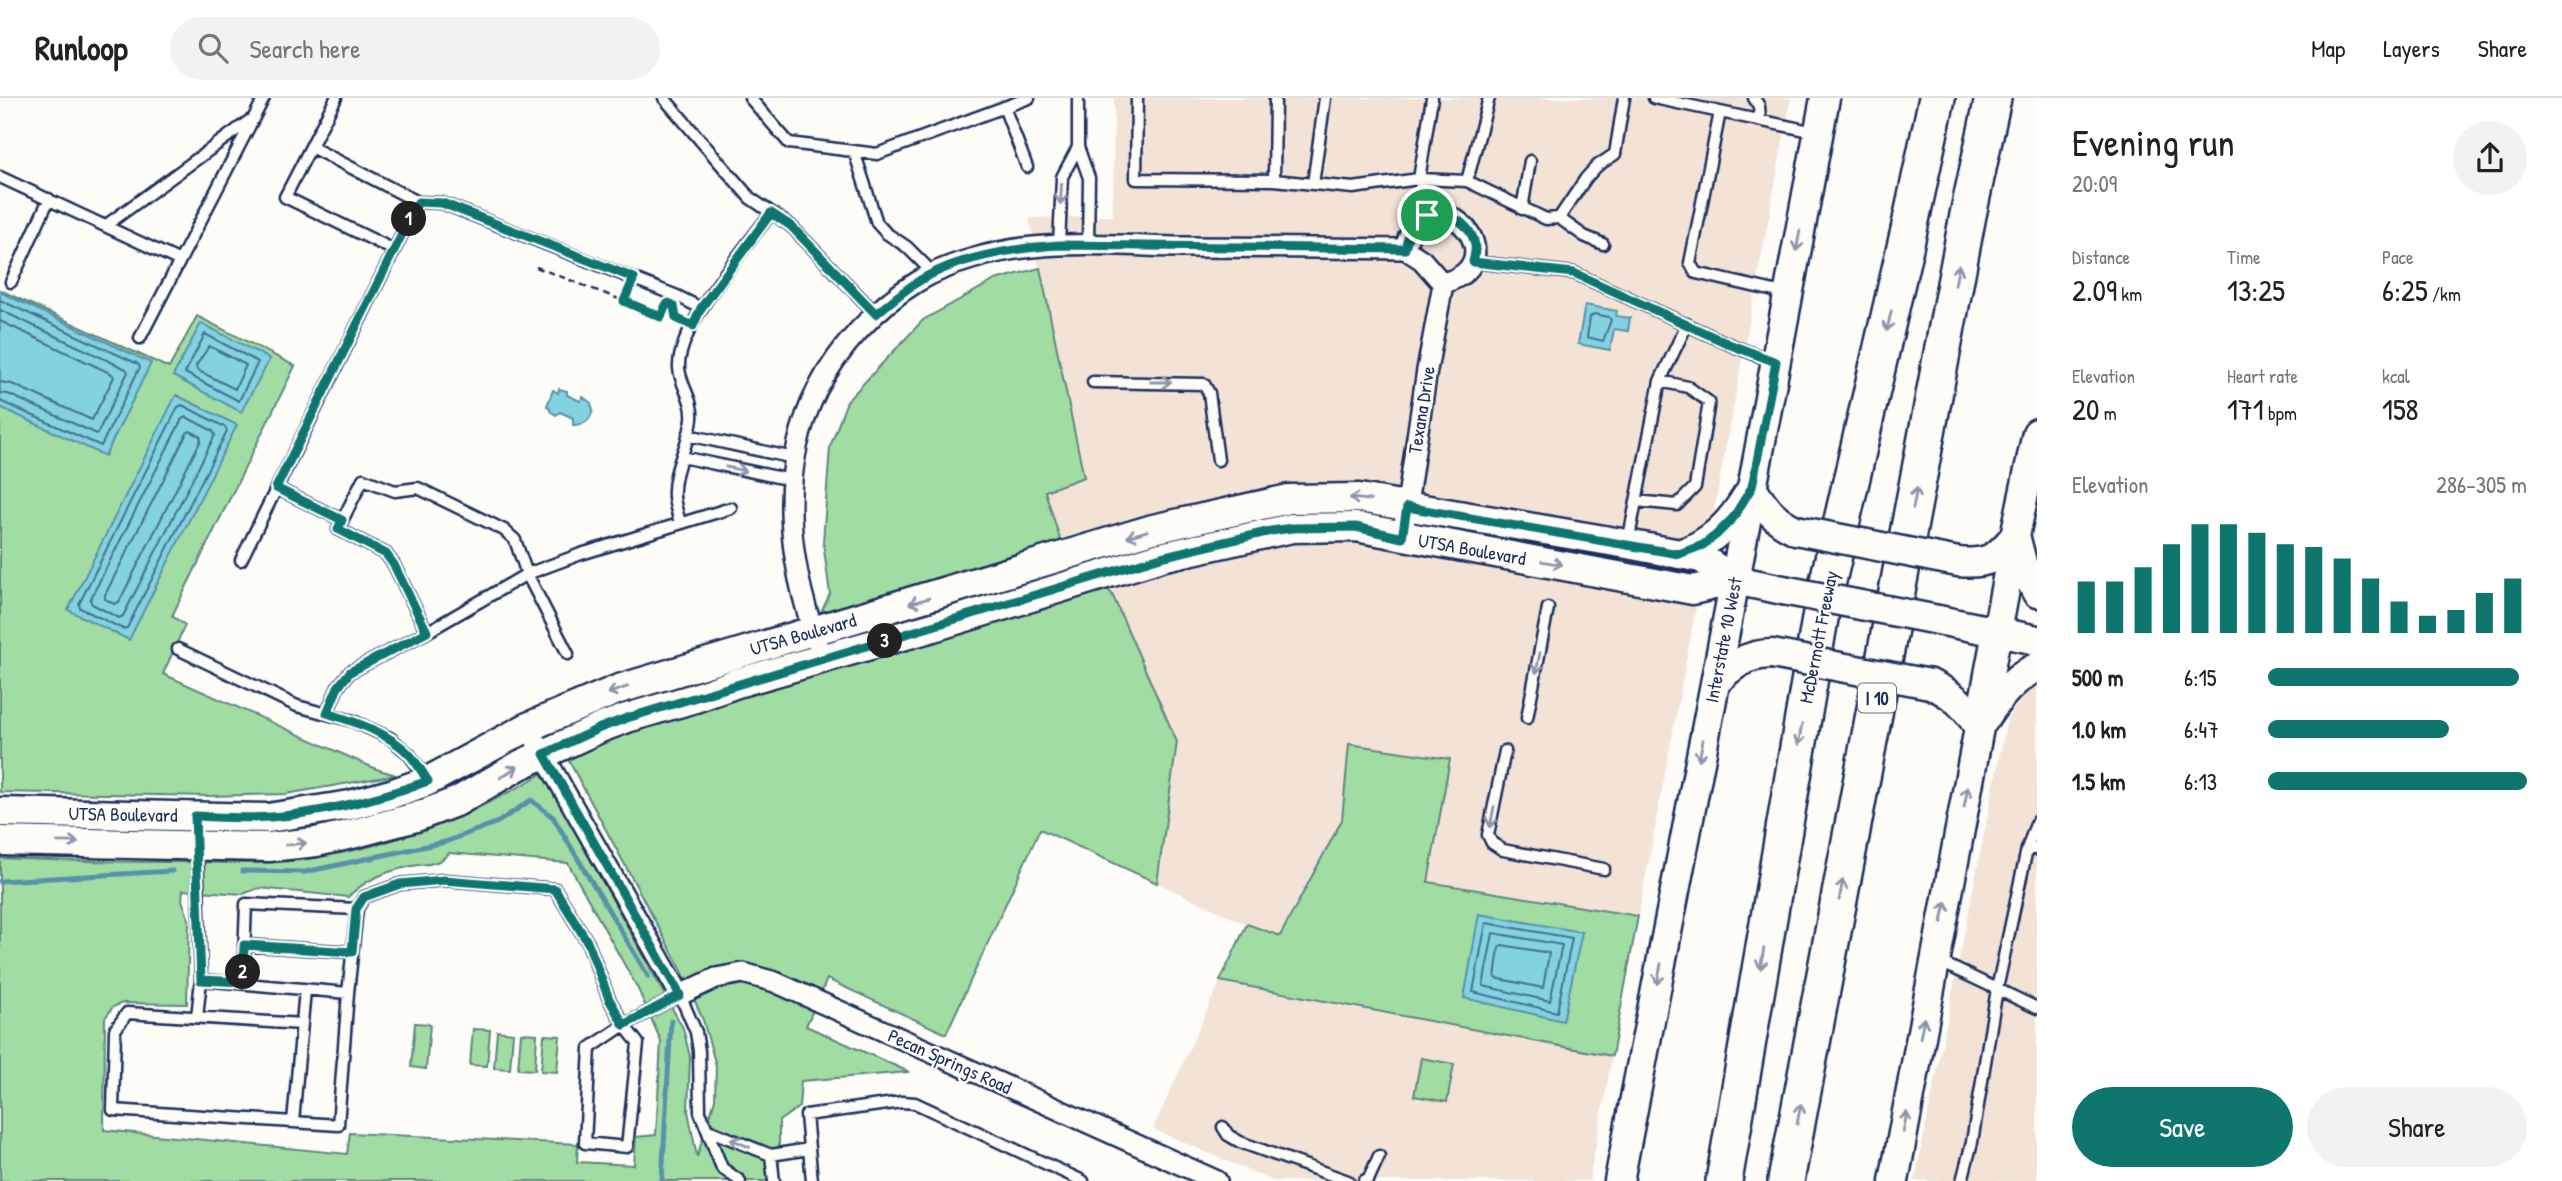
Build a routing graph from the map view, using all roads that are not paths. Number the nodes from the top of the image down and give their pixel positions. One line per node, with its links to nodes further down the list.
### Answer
1 (264, 98): 22 (lane)
2 (336, 98): 25 (lane)
3 (664, 98): 38 (lane)
4 (750, 98): 27 (lane)
5 (1029, 98): 20 (lane)
6 (1078, 98): 26 (lane)
7 (1137, 98): 32 (lane)
8 (1276, 98): 32 (lane)
9 (1325, 98): 34 (lane)
10 (1432, 98): 31 (lane)
11 (1489, 98): 33 (lane)
12 (1624, 98): 41 (lane)
13 (1654, 98): 21 (lane)
14 (1754, 98): 23 (lane)
15 (1825, 98): 24 (main road, Interstate 10 West)
16 (1920, 98): 43 (highway)
17 (1937, 98): 43 (highway, McDermott Freeway)
18 (1993, 98): 40 (highway, I 10)
19 (2018, 98): 40 (highway)
20 (1004, 107): 27 (lane); 29 (lane)
21 (1720, 112): 23 (lane); 54 (lane)
22 (253, 119): 42 (lane); 49 (lane)
23 (1760, 120): 24 (lane)
24 (1819, 132): 54 (main road, Interstate 10 West, one-way to 54)
25 (311, 147): 36 (lane); 48 (lane)
26 (1078, 147): 45 (lane, one-way to 45); 46 (lane)
27 (854, 151): 51 (lane)
28 (1530, 162): 37 (lane)
29 (1027, 167)
30 (0, 177): 35 (lane)
31 (1419, 179): 33 (lane); 34 (lane); 39 (lane)
32 (1274, 180): 34 (lane)
33 (1467, 181): 37 (lane)
34 (1313, 184)
35 (48, 199): 42 (lane); 52 (lane)
36 (418, 202): 48 (lane); 55 (lane)
37 (1522, 209): 41 (lane)
38 (771, 213): 55 (lane); 56 (lane)
39 (1427, 215): 47 (street); 50 (street)
40 (1968, 215): 139 (highway, I 10, one-way to 40)
41 (1559, 218): 44 (lane)
42 (105, 226): 49 (lane)
43 (1909, 230): 138 (highway, McDermott Freeway, one-way to 138)
44 (1603, 244)
45 (1059, 245): 46 (street); 51 (street)
46 (1088, 245): 47 (street)
47 (1405, 249): 53 (street)
48 (394, 250): 69 (lane)
49 (180, 261): 58 (lane)
50 (1473, 262): 53 (street); 57 (lane)
51 (933, 274): 56 (street)
52 (11, 282)
53 (1443, 284): 71 (street, Texana Drive)
54 (1789, 294): 59 (main road, Interstate 10 West)
55 (701, 308): 63 (lane)
56 (876, 314): 65 (street)
57 (1687, 324): 59 (lane); 60 (lane)
58 (140, 338)
59 (1776, 362): 68 (main road, Interstate 10 West)
60 (1660, 381): 70 (lane); 70 (lane)
61 (1093, 382): 66 (lane, one-way to 66)
62 (2037, 433): 75 (main road)
63 (688, 435): 64 (lane); 65 (lane)
64 (682, 457): 67 (lane, one-way to 67); 74 (lane)
65 (794, 458): 67 (street)
66 (1218, 460)
67 (791, 480): 86 (street)
68 (1752, 487): 75 (main road, bridge); 79 (main road); 83 (main road, Interstate 10 West)
69 (276, 488): 73 (lane); 80 (lane)
70 (1636, 501): 77 (lane)
71 (1407, 507): 76 (street, Texana Drive); 77 (main road, UTSA Boulevard); 78 (main road, UTSA Boulevard, one-way to 78)
72 (731, 508): 74 (lane)
73 (342, 520): 82 (lane); 87 (lane)
74 (680, 523): 82 (lane)
75 (2015, 536): 84 (main road); 88 (main road)
76 (1402, 538): 81 (main road, UTSA Boulevard); 83 (main road, UTSA Boulevard, one-way to 83)
77 (1628, 544): 79 (main road, UTSA Boulevard)
78 (1102, 545): 81 (street); 86 (main road, UTSA Boulevard, one-way to 86)
79 (1679, 554): 83 (main road, UTSA Boulevard)
80 (241, 560)
81 (1110, 573): 92 (main road, UTSA Boulevard)
82 (527, 574): 87 (lane); 91 (lane)
83 (1735, 580): 88 (main road, UTSA Boulevard, bridge); 94 (main road, Interstate 10 West)
84 (2037, 593)
85 (1548, 608): 96 (lane, one-way to 96)
86 (813, 630): 92 (street); 97 (main road, UTSA Boulevard, one-way to 97)
87 (427, 632): 95 (lane)
88 (1997, 632): 89 (main road, UTSA Boulevard); 98 (main road)
89 (2037, 640)
90 (178, 649): 95 (lane)
91 (568, 654)
92 (823, 659): 100 (main road, UTSA Boulevard)
93 (2037, 667): 98 (main road)
94 (1715, 683): 98 (main road, bridge); 137 (main road, Interstate 10 West, one-way to 137)
95 (327, 713): 101 (lane)
96 (1527, 718)
97 (528, 727): 100 (street); 101 (main road, UTSA Boulevard)
98 (1979, 728): 111 (main road, one-way to 98)
99 (1505, 751): 107 (lane, one-way to 107)
100 (544, 754): 104 (main road, UTSA Boulevard, one-way to 100); 117 (street)
101 (428, 781): 104 (main road, UTSA Boulevard)
102 (0, 812): 104 (main road, UTSA Boulevard)
103 (2037, 821): 106 (lane)
104 (196, 831): 105 (main road, UTSA Boulevard, one-way to 104); 112 (lane)
105 (0, 841)
106 (2032, 849): 114 (lane)
107 (1604, 869)
108 (356, 909): 109 (lane); 110 (lane); 121 (lane)
109 (244, 945): 110 (lane); 113 (lane)
110 (352, 952): 116 (lane)
111 (1935, 960): 114 (lane); 140 (main road, one-way to 111)
112 (201, 980): 113 (lane); 119 (lane)
113 (243, 982): 115 (lane)
114 (1997, 989): 118 (lane); 141 (lane)
115 (305, 990): 116 (lane); 120 (lane)
116 (348, 993): 122 (lane)
117 (680, 995): 121 (lane); 124 (lane); 134 (street, Pecan Springs Road)
118 (2037, 1008)
119 (197, 1017): 120 (lane); 122 (lane)
120 (302, 1024): 122 (lane)
121 (624, 1025): 121 (lane)
122 (293, 1122)
123 (1223, 1127): 135 (lane)
124 (708, 1130): 126 (lane, one-way to 124); 130 (lane)
125 (809, 1149): 126 (lane); 132 (lane); 133 (lane)
126 (771, 1155): 131 (lane)
127 (1380, 1156): 128 (lane)
128 (1374, 1167): 129 (lane); 136 (lane)
129 (1387, 1171)
130 (740, 1181)
131 (774, 1181)
132 (812, 1181)
133 (1083, 1181)
134 (1217, 1181)
135 (1348, 1181)
136 (1364, 1181)
137 (1619, 1181)
138 (1724, 1181)
139 (1786, 1181)
140 (1894, 1181)
141 (1962, 1181)

